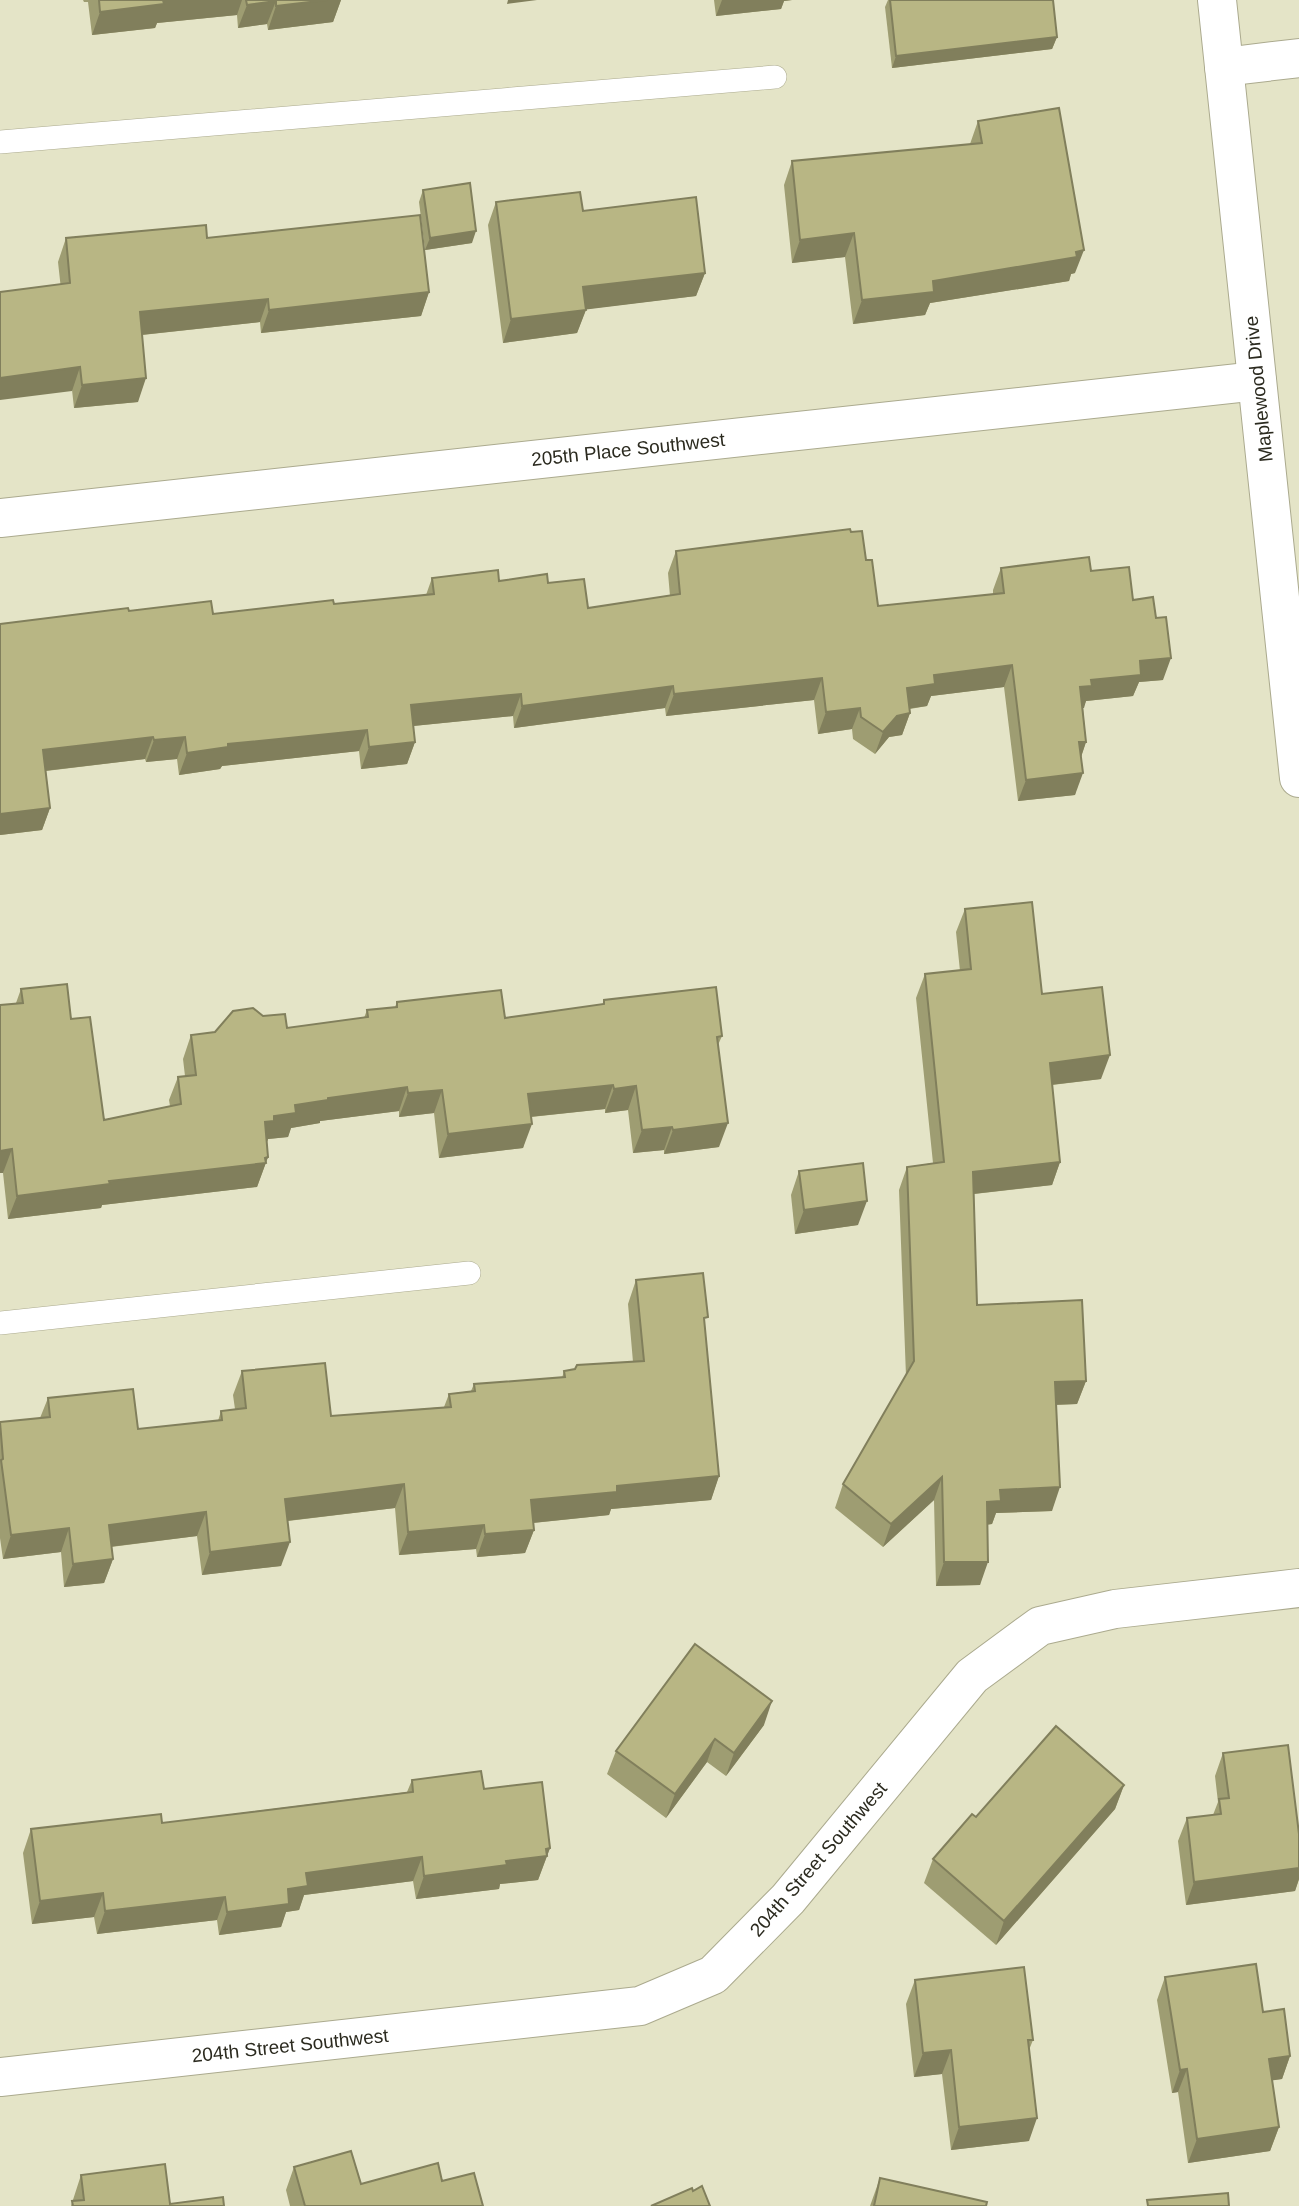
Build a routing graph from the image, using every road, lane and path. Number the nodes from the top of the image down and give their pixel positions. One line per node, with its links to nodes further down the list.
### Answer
1 (1217, 0): 3 (street, Maplewood Drive)
2 (1299, 58): 3 (street)
3 (1224, 67): 6 (street, Maplewood Drive)
4 (775, 77): 5 (lane)
5 (0, 142)
6 (1257, 381): 7 (street, 205th Place Southwest); 8 (street, Maplewood Drive)
7 (0, 518)
8 (1299, 778)
9 (469, 1273): 10 (lane)
10 (0, 1323)
11 (1299, 1588): 12 (street, 204th Street Southwest)
12 (0, 2077)

